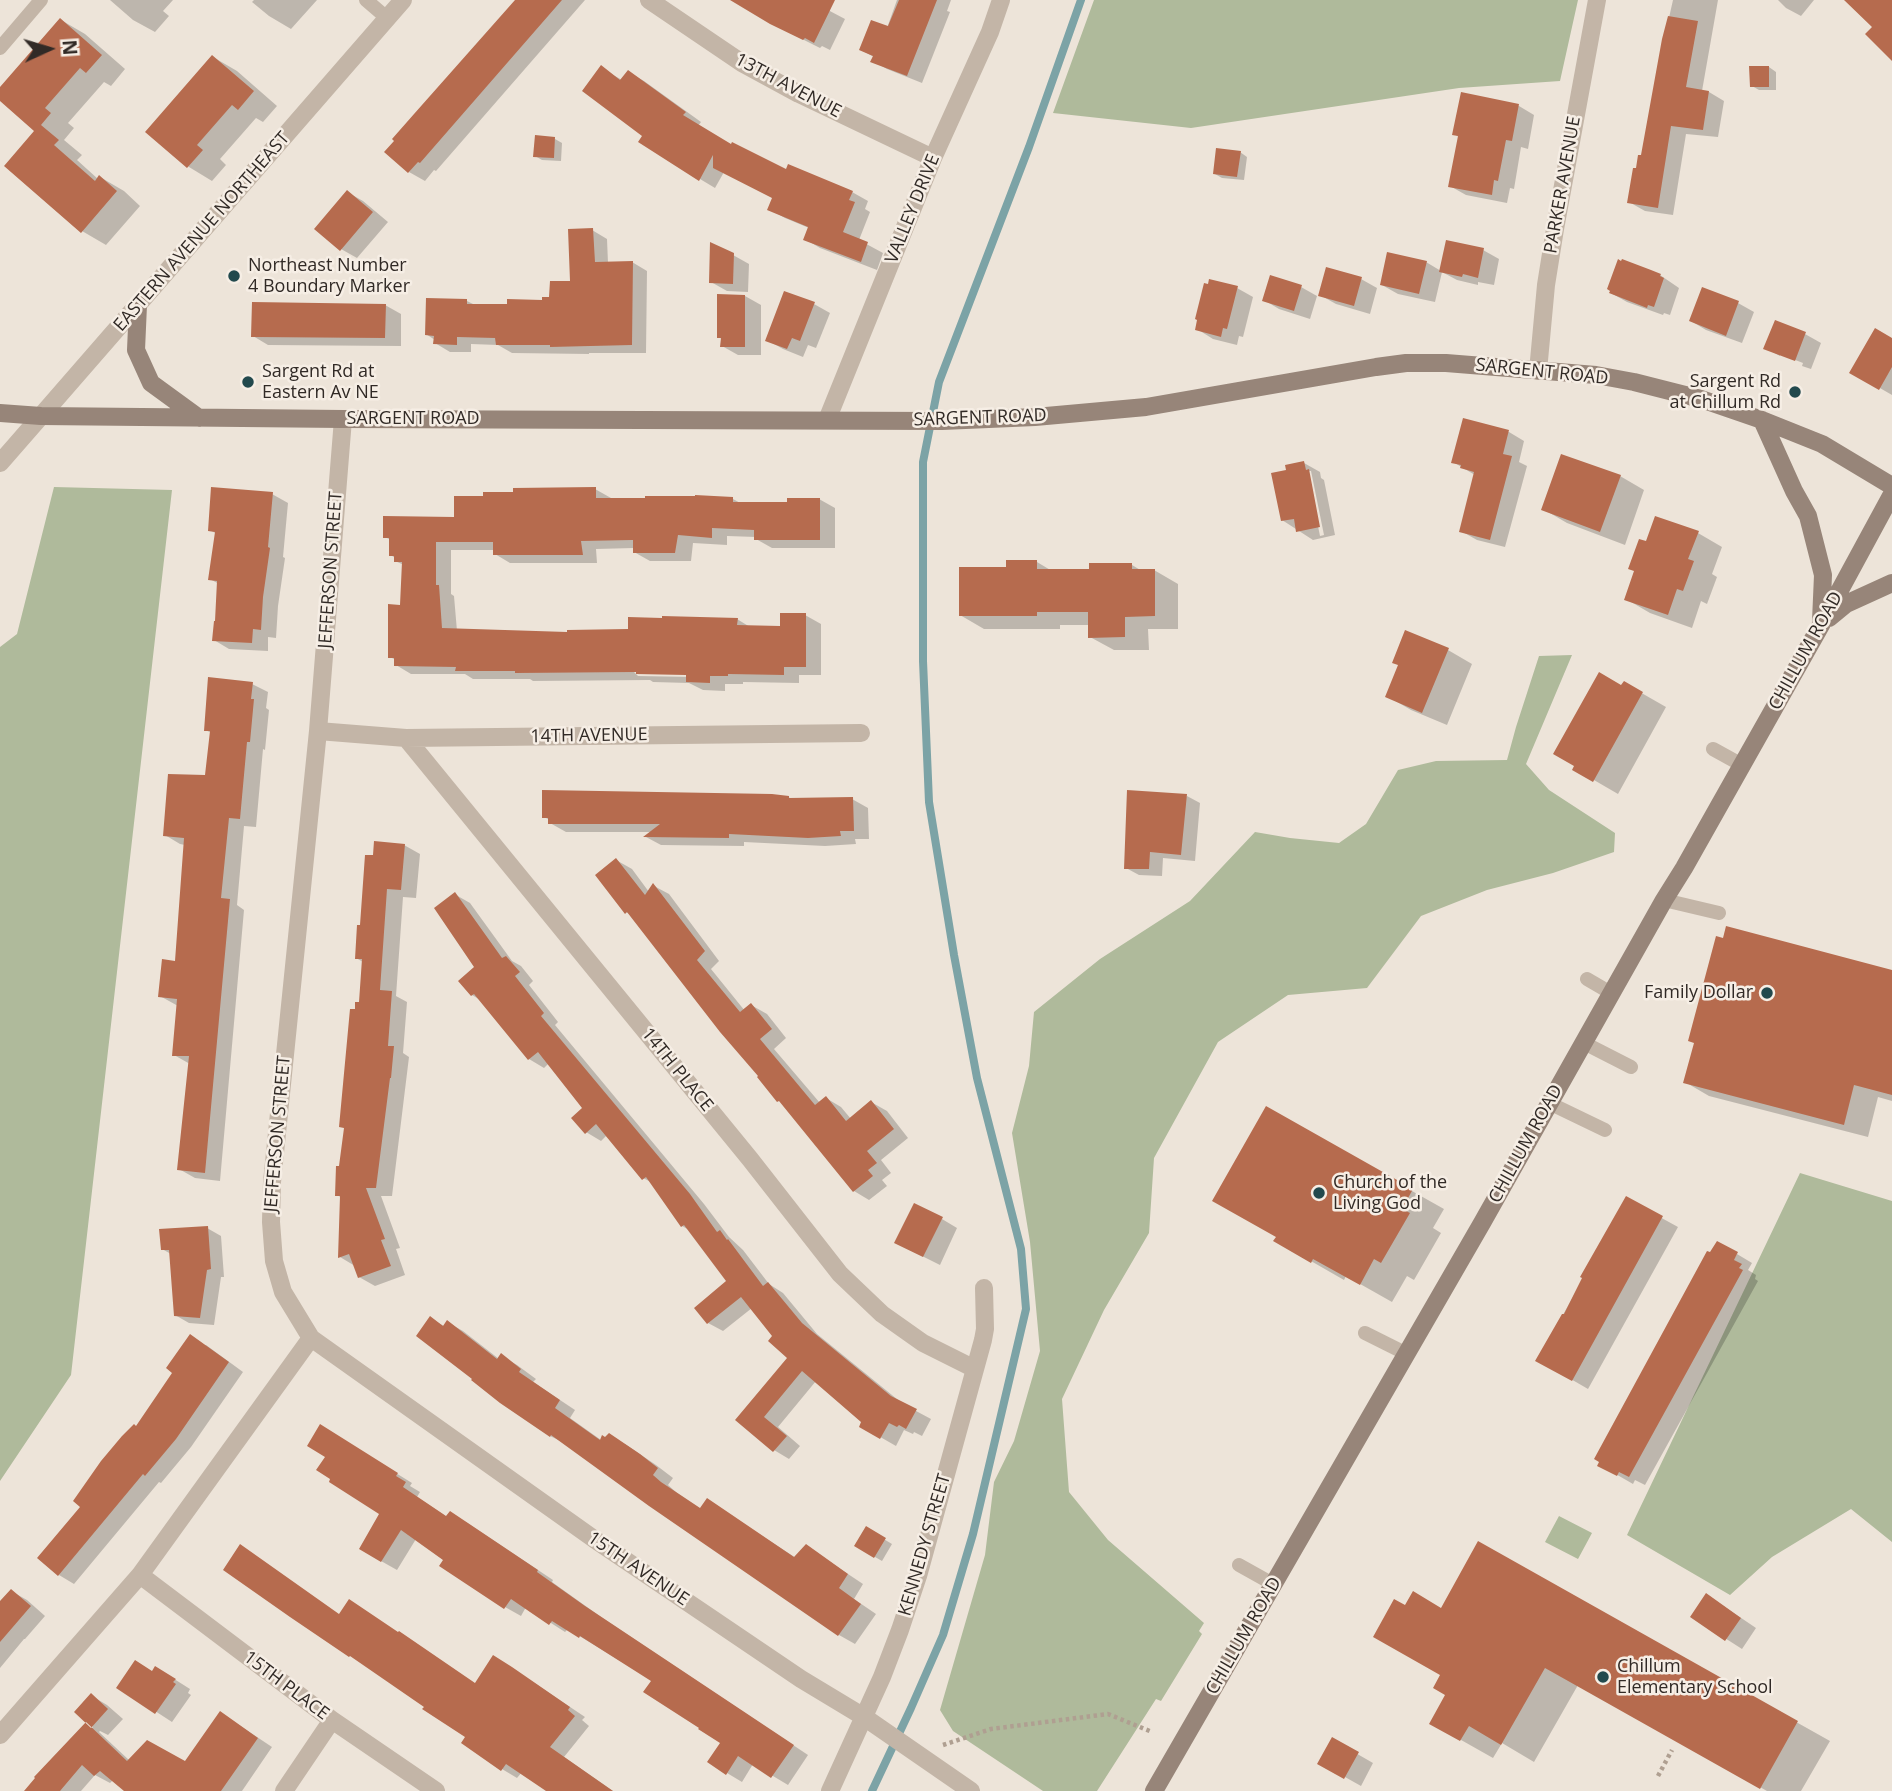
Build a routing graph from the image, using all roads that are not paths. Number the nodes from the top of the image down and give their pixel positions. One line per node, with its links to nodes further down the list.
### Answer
1 (41, 0): 8 (lane)
2 (366, 0): 7 (lane)
3 (403, 0): 7 (street, EASTERN AVENUE NORTHEAST)
4 (649, 0): 9 (street, 13TH AVENUE)
5 (1001, 0): 9 (street, VALLEY DRIVE)
6 (1597, 0): 11 (street, PARKER AVENUE)
7 (387, 18): 10 (street, EASTERN AVENUE NORTHEAST)
8 (0, 48)
9 (933, 158): 16 (street, VALLEY DRIVE)
10 (138, 305): 13 (street, EASTERN AVENUE NORTHEAST); 14 (main road)
11 (1538, 370): 16 (main road, SARGENT ROAD); 17 (main road, SARGENT ROAD)
12 (0, 413): 13 (main road, SARGENT ROAD)
13 (41, 416): 14 (main road, SARGENT ROAD); 18 (street, EASTERN AVENUE NORTHEAST)
14 (199, 418): 15 (main road, SARGENT ROAD)
15 (343, 419): 16 (main road, SARGENT ROAD); 23 (street, JEFFERSON STREET)
16 (827, 420)
17 (1762, 420): 19 (main road, SARGENT ROAD); 22 (main road)
18 (0, 463)
19 (1892, 486)
20 (1892, 494): 22 (main road, CHILLUM ROAD)
21 (1892, 583): 22 (main road)
22 (1821, 625): 27 (main road, CHILLUM ROAD)
23 (318, 731): 25 (street, 14TH AVENUE); 38 (street, JEFFERSON STREET)
24 (861, 733): 25 (street, 14TH AVENUE)
25 (406, 738): 40 (street, 14TH PLACE)
26 (1713, 749): 27 (lane)
27 (1742, 765): 28 (main road, CHILLUM ROAD)
28 (1664, 900): 29 (lane); 31 (main road, CHILLUM ROAD)
29 (1719, 913)
30 (1587, 979): 31 (lane)
31 (1611, 993): 32 (main road, CHILLUM ROAD)
32 (1584, 1043): 33 (lane); 34 (main road, CHILLUM ROAD)
33 (1631, 1067)
34 (1549, 1103): 35 (lane); 39 (main road, CHILLUM ROAD)
35 (1605, 1130)
36 (984, 1288): 40 (street, KENNEDY STREET)
37 (1366, 1333): 39 (lane)
38 (311, 1338): 42 (street); 44 (street, 15TH AVENUE)
39 (1407, 1354): 43 (main road, CHILLUM ROAD)
40 (975, 1369): 44 (street, KENNEDY STREET)
41 (1239, 1565): 43 (lane)
42 (140, 1575): 45 (street, 15TH PLACE); 46 (street)
43 (1273, 1584): 51 (main road, CHILLUM ROAD)
44 (864, 1717): 49 (street, KENNEDY STREET); 50 (street, 15TH AVENUE)
45 (332, 1720): 47 (street); 48 (street, 15TH PLACE)
46 (0, 1735)
47 (284, 1791)
48 (436, 1791)
49 (830, 1791)
50 (971, 1791)
51 (1154, 1791)

